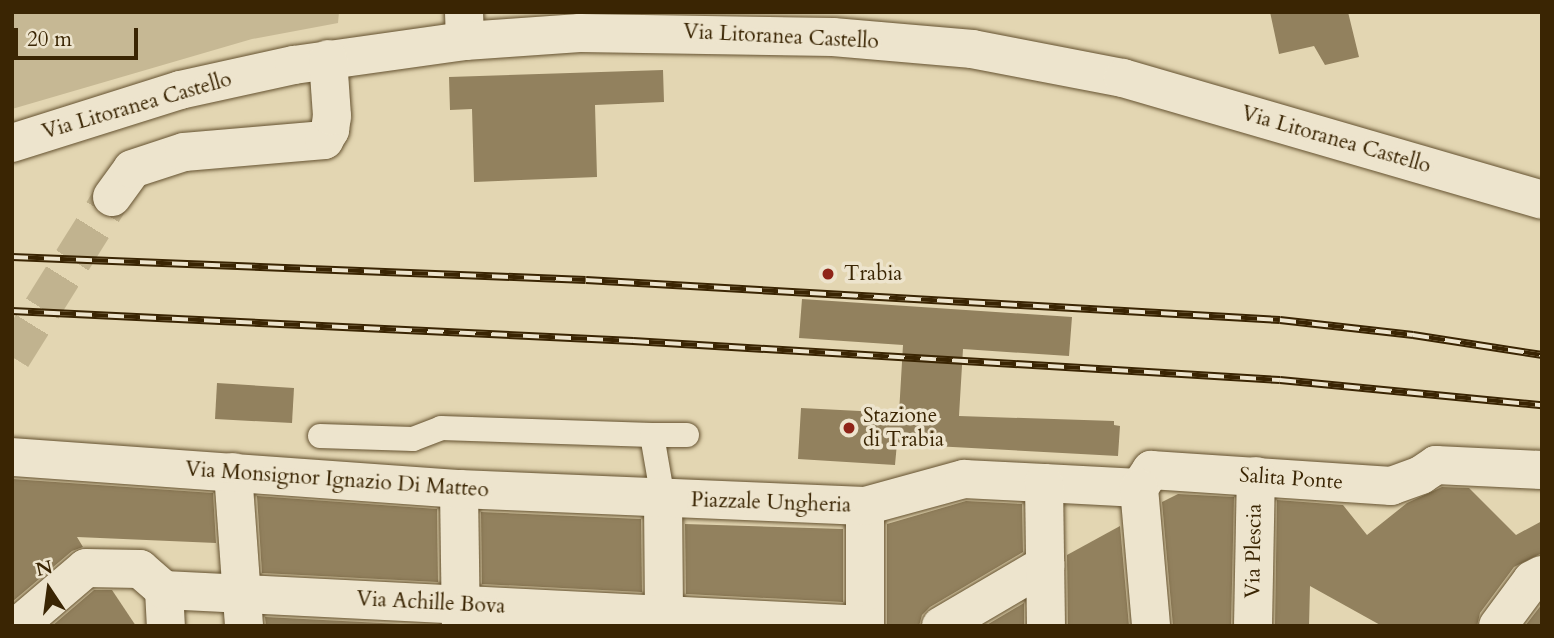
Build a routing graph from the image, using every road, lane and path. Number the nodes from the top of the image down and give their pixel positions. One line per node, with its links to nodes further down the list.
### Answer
1 (465, 27): 2 (street, Via Litoranea Castello); 5 (street, Via Litoranea Castello)
2 (328, 59): 3 (street, Via Litoranea Castello); 4 (street)
3 (12, 143)
4 (112, 197)
5 (1542, 200)
6 (652, 435): 7 (lane); 8 (lane); 16 (lane)
7 (687, 435)
8 (320, 436)
9 (12, 457): 11 (street, Via Monsignor Ignazio Di Matteo)
10 (1542, 470): 12 (street, Salita Ponte)
11 (233, 472): 15 (street, Via Monsignor Ignazio Di Matteo); 21 (street)
12 (1256, 476): 14 (street, Salita Ponte); 29 (street, Via Plescia)
13 (1044, 483): 14 (street); 17 (street, Piazzale Ungheria); 18 (street)
14 (1139, 488): 28 (street)
15 (459, 489): 16 (street, Via Monsignor Ignazio Di Matteo); 22 (street)
16 (663, 499): 17 (street, Piazzale Ungheria); 23 (street)
17 (865, 506): 24 (street)
18 (1045, 565): 26 (street); 27 (street)
19 (1542, 575): 30 (street)
20 (165, 608): 21 (street, Via Achille Bova); 25 (street)
21 (243, 611): 22 (street, Via Achille Bova)
22 (461, 615): 23 (street, Via Achille Bova)
23 (664, 621): 24 (street, Via Achille Bova)
24 (865, 625)
25 (18, 626)
26 (941, 626)
27 (1046, 626)
28 (1151, 626)
29 (1252, 626)
30 (1498, 626)

